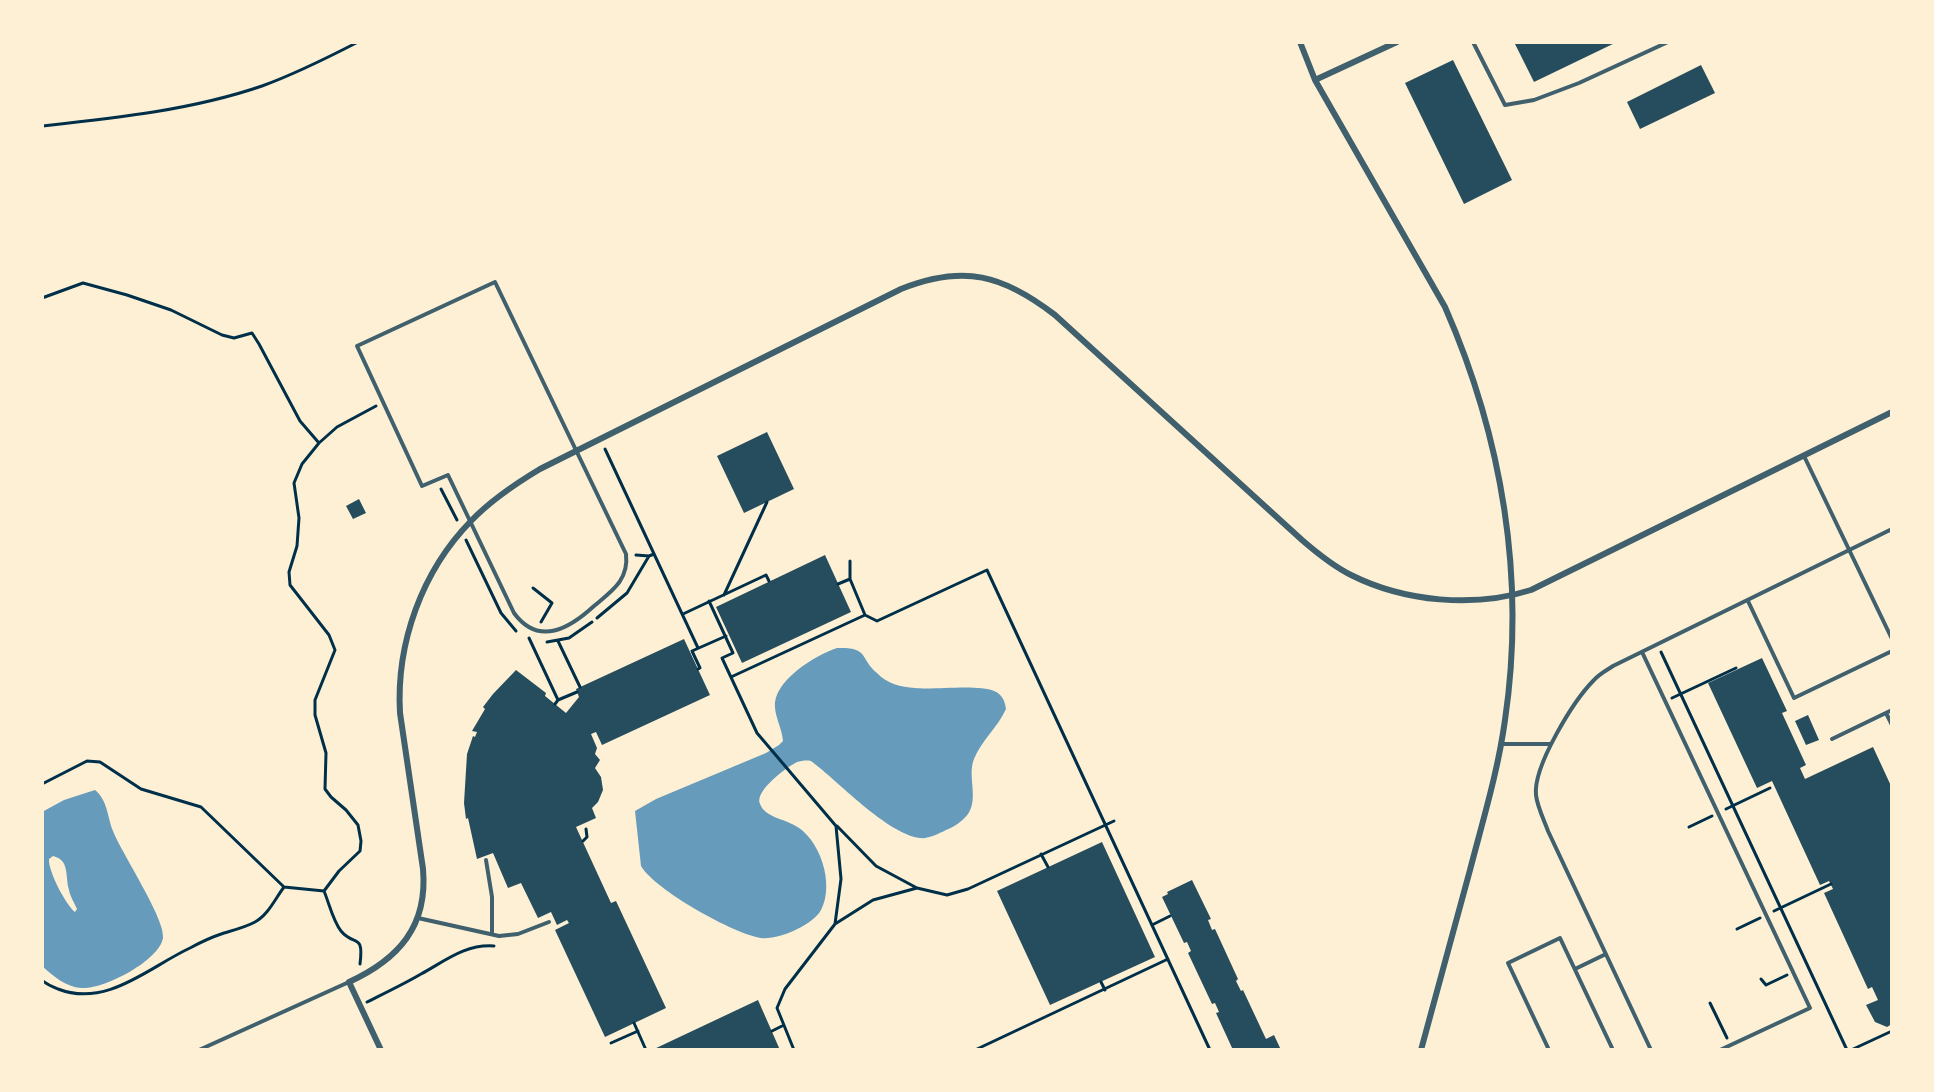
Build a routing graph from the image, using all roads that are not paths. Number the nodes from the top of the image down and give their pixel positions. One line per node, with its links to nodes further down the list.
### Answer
1 (1300, 42): 5 (street)
2 (1397, 42): 5 (street)
3 (1473, 42): 4 (lane)
4 (1668, 42)
5 (1315, 80): 12 (street)
6 (1892, 412): 8 (street)
7 (576, 450): 9 (street); 9 (lane); 9 (lane); 12 (street)
8 (1804, 455): 11 (lane); 12 (street)
9 (471, 521): 24 (street)
10 (1892, 529): 11 (lane)
11 (1849, 549): 13 (lane); 14 (lane)
12 (1513, 596): 21 (street)
13 (1748, 601): 15 (lane); 16 (lane)
14 (1892, 639)
15 (1892, 651)
16 (1642, 652): 22 (lane); 37 (lane)
17 (1892, 710): 18 (lane)
18 (1886, 713): 19 (lane); 20 (lane)
19 (1892, 725)
20 (1832, 739)
21 (1501, 744): 22 (lane); 33 (street)
22 (1550, 744): 27 (lane)
23 (486, 860): 26 (lane)
24 (418, 918): 26 (lane); 29 (street)
25 (549, 922): 26 (lane)
26 (492, 934)
27 (1606, 954): 28 (lane); 36 (lane)
28 (1575, 969): 34 (lane); 35 (lane)
29 (349, 982): 30 (lane); 32 (street)
30 (207, 1048): 31 (lane)
31 (199, 1050)
32 (381, 1050)
33 (1421, 1050)
34 (1549, 1050)
35 (1613, 1050)
36 (1651, 1050)
37 (1720, 1050)

